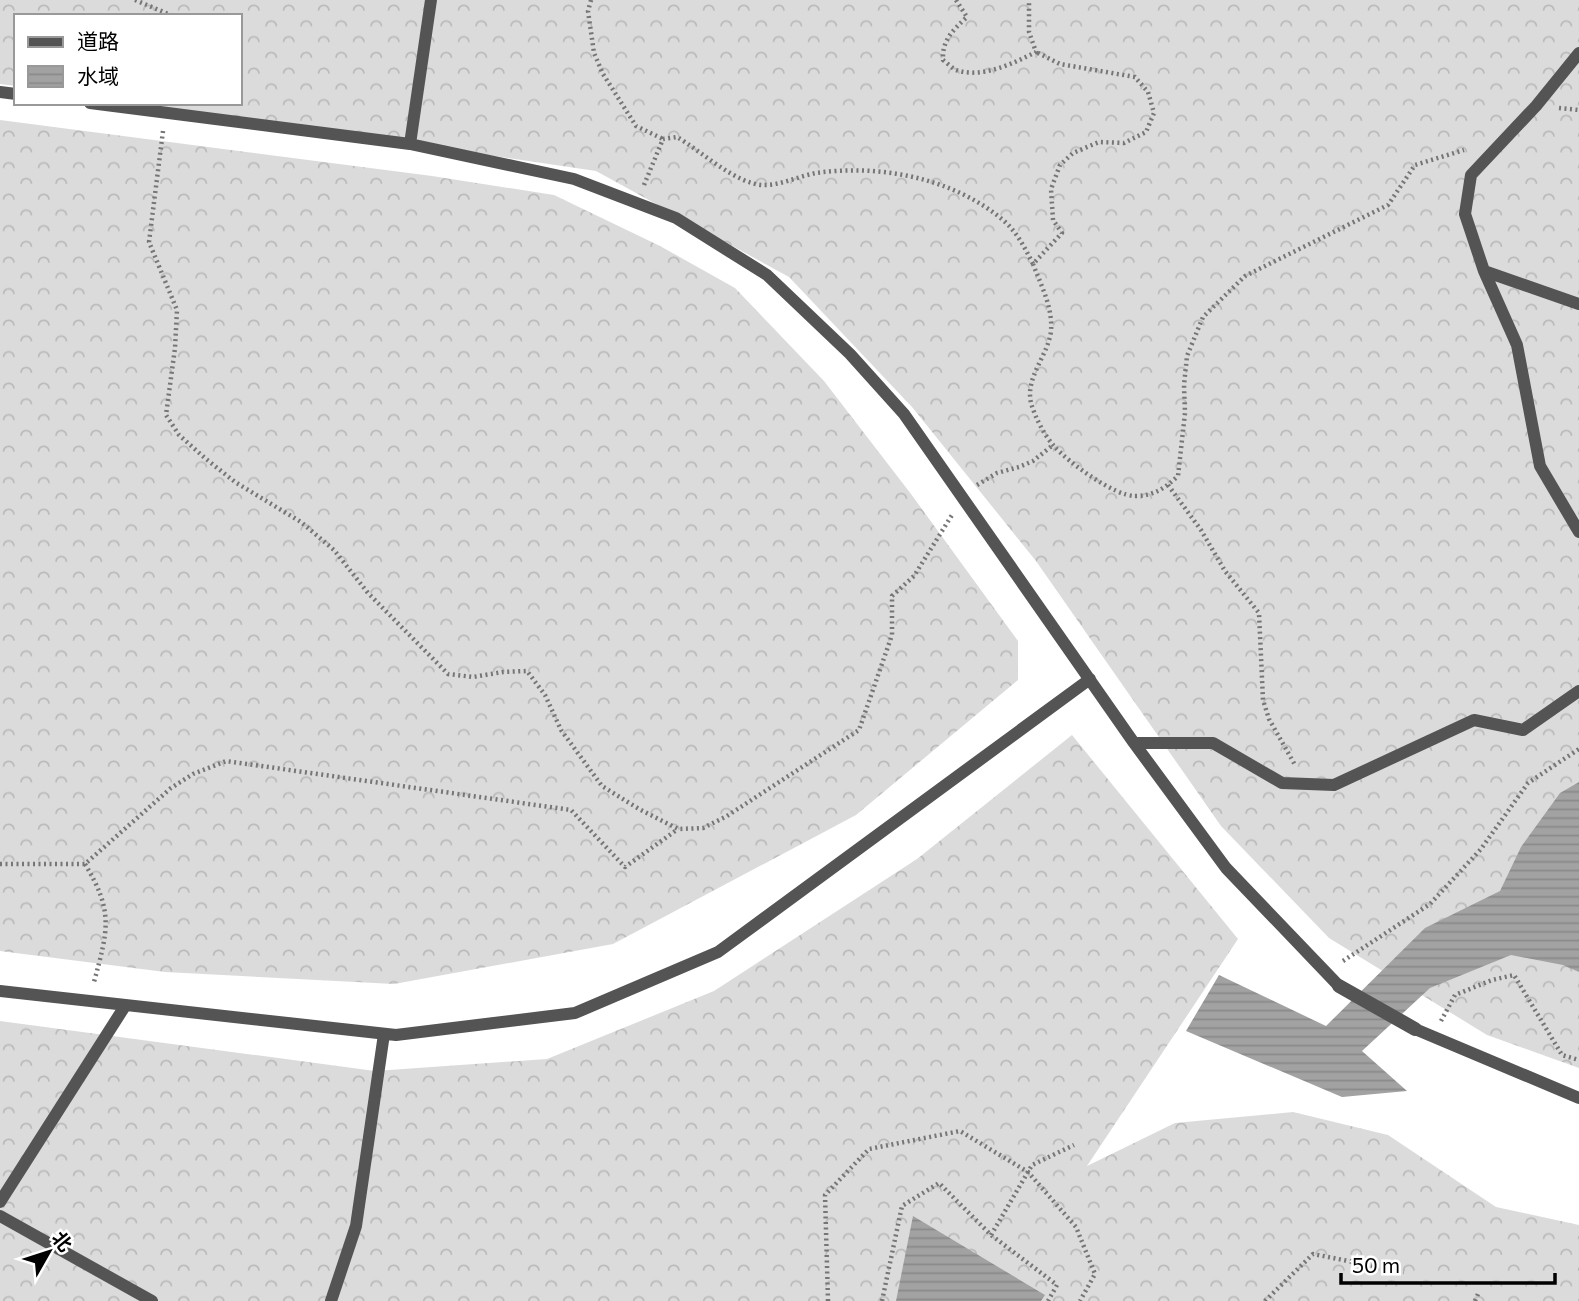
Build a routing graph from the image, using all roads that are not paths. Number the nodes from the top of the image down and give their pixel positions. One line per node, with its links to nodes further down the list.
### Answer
1 (431, 0): 4 (lane)
2 (1579, 52): 5 (lane)
3 (105, 105): 4 (lane)
4 (410, 144): 8 (lane)
5 (1484, 271): 6 (lane); 7 (lane)
6 (1579, 304)
7 (1579, 532)
8 (1090, 679): 10 (lane); 15 (lane)
9 (1579, 691): 10 (lane)
10 (1133, 743): 11 (lane)
11 (1339, 986): 14 (street)
12 (0, 991): 13 (lane)
13 (124, 1006): 15 (lane); 17 (lane)
14 (1415, 1029): 16 (lane)
15 (384, 1034): 20 (lane)
16 (1579, 1097)
17 (0, 1202)
18 (0, 1216): 19 (lane)
19 (152, 1301)
20 (331, 1301)

